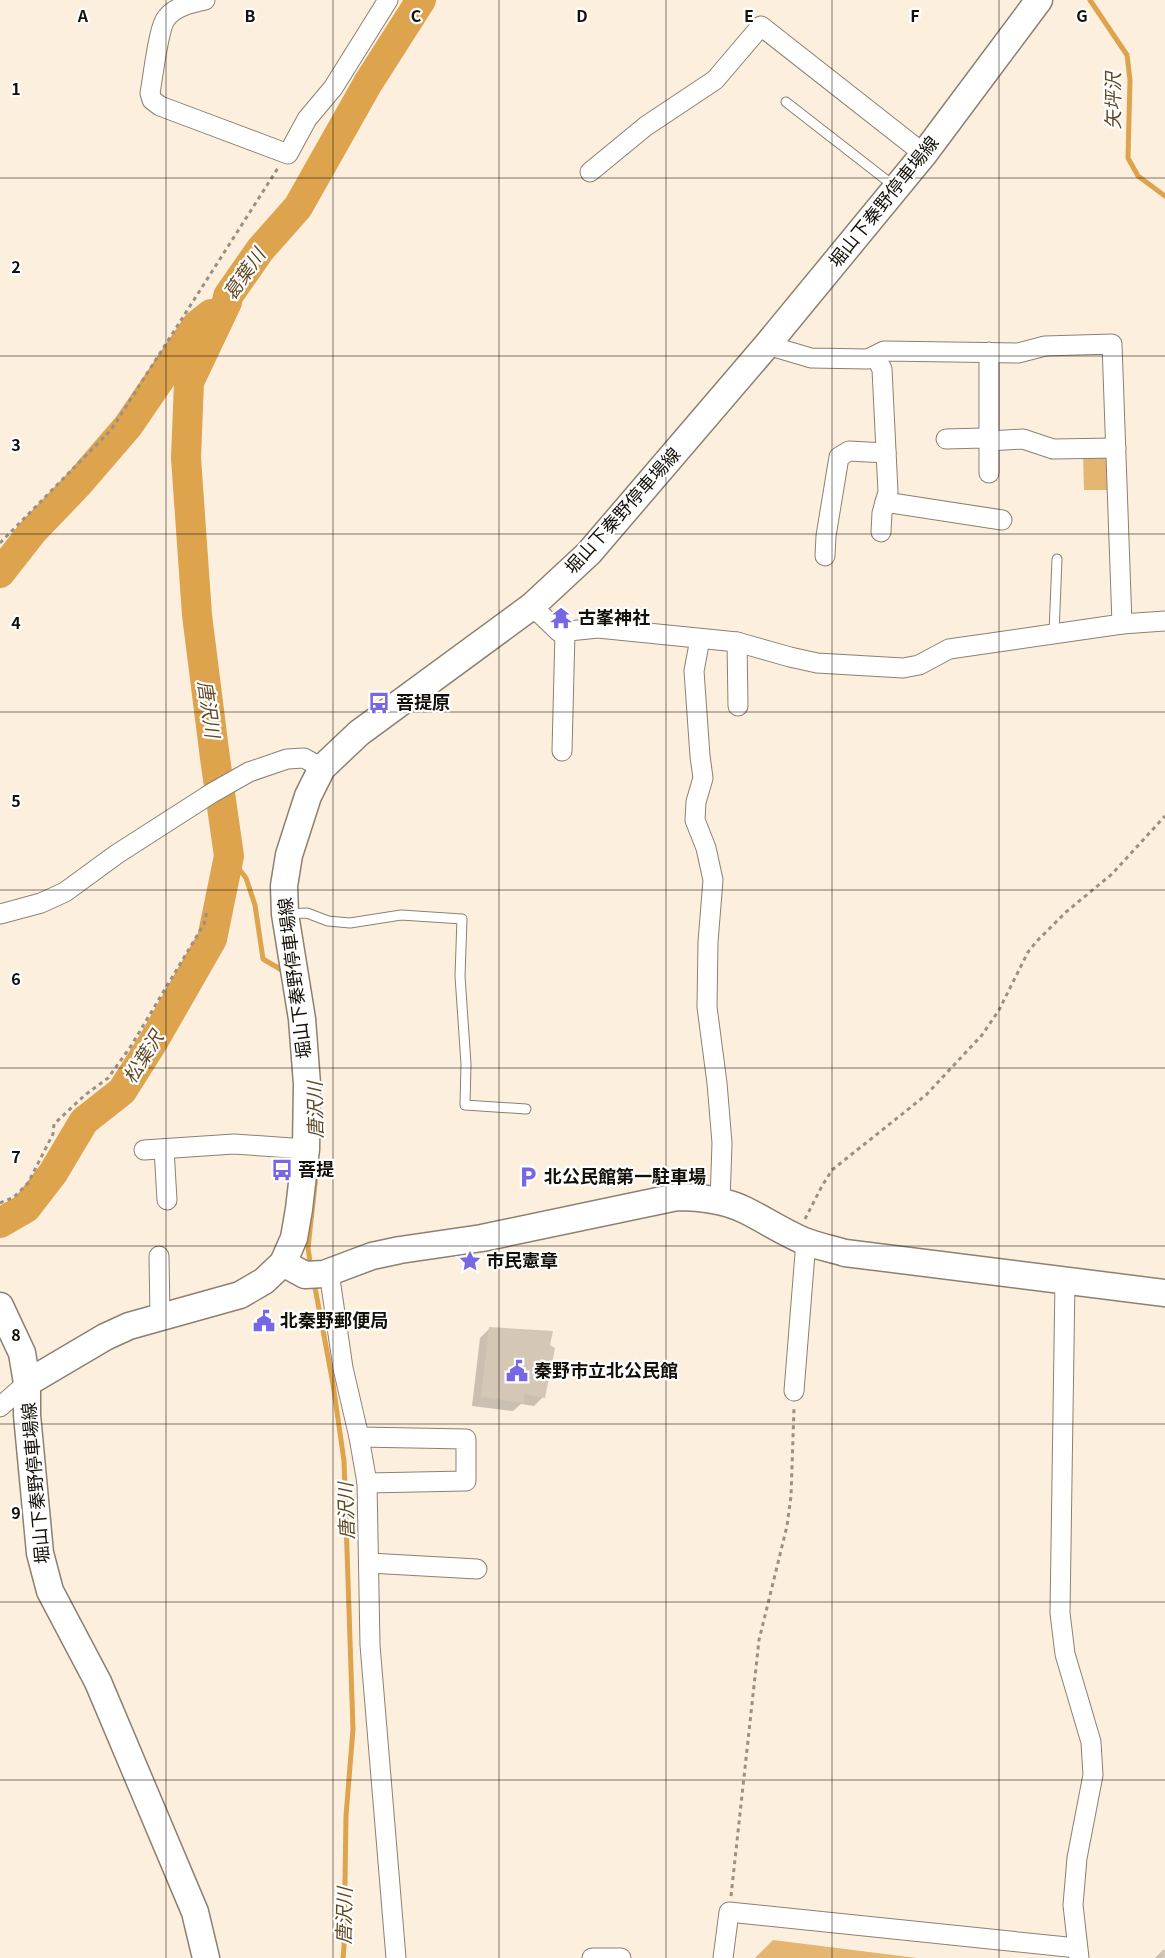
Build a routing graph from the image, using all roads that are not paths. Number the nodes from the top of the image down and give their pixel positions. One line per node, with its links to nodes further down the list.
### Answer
1 (205, 0): 2 (street)
2 (388, 0)
3 (1039, 0): 5 (main road, 堀山下秦野停車場線)
4 (786, 102): 7 (lane)
5 (924, 154): 6 (street); 7 (main road, 堀山下秦野停車場線)
6 (590, 172)
7 (896, 187): 8 (main road, 堀山下秦野停車場線)
8 (767, 345): 10 (street); 21 (main road, 堀山下秦野停車場線)
9 (989, 352): 10 (street); 12 (street); 13 (street)
10 (875, 356): 14 (street)
11 (946, 439): 12 (street)
12 (989, 441): 13 (street); 15 (street)
13 (1116, 448): 23 (street)
14 (886, 453): 16 (street); 19 (street)
15 (989, 473)
16 (885, 502): 17 (street); 18 (street)
17 (1002, 520)
18 (881, 532)
19 (825, 556)
20 (1057, 559): 25 (lane)
21 (532, 606): 24 (street); 30 (main road, 堀山下秦野停車場線)
22 (1165, 620): 23 (street)
23 (1122, 624): 25 (street)
24 (564, 632): 26 (street); 29 (street)
25 (1054, 633): 27 (street)
26 (700, 639): 27 (street); 38 (street)
27 (737, 642): 28 (street)
28 (738, 706)
29 (562, 751)
30 (322, 768): 31 (street); 32 (main road, 堀山下秦野停車場線)
31 (0, 914)
32 (285, 914): 33 (lane); 35 (main road, 堀山下秦野停車場線)
33 (526, 1109)
34 (164, 1149): 35 (street); 36 (street); 37 (street)
35 (306, 1149): 41 (main road, 堀山下秦野停車場線)
36 (144, 1150)
37 (168, 1200)
38 (720, 1202): 39 (main road); 41 (main road)
39 (802, 1240): 42 (main road); 47 (street)
40 (159, 1256): 45 (street)
41 (310, 1271): 45 (main road, 堀山下秦野停車場線); 49 (street)
42 (1065, 1280): 43 (main road); 53 (street)
43 (1165, 1293)
44 (0, 1306): 46 (main road)
45 (160, 1316): 46 (main road, 堀山下秦野停車場線)
46 (28, 1384): 48 (street); 54 (main road, 堀山下秦野停車場線)
47 (794, 1391)
48 (0, 1407)
49 (359, 1437): 50 (street); 50 (street)
50 (367, 1483): 51 (street)
51 (369, 1563): 52 (street); 55 (street)
52 (477, 1569)
53 (1078, 1953): 58 (street)
54 (206, 1958)
55 (396, 1958)
56 (592, 1958): 57 (street)
57 (621, 1958)
58 (723, 1958)

